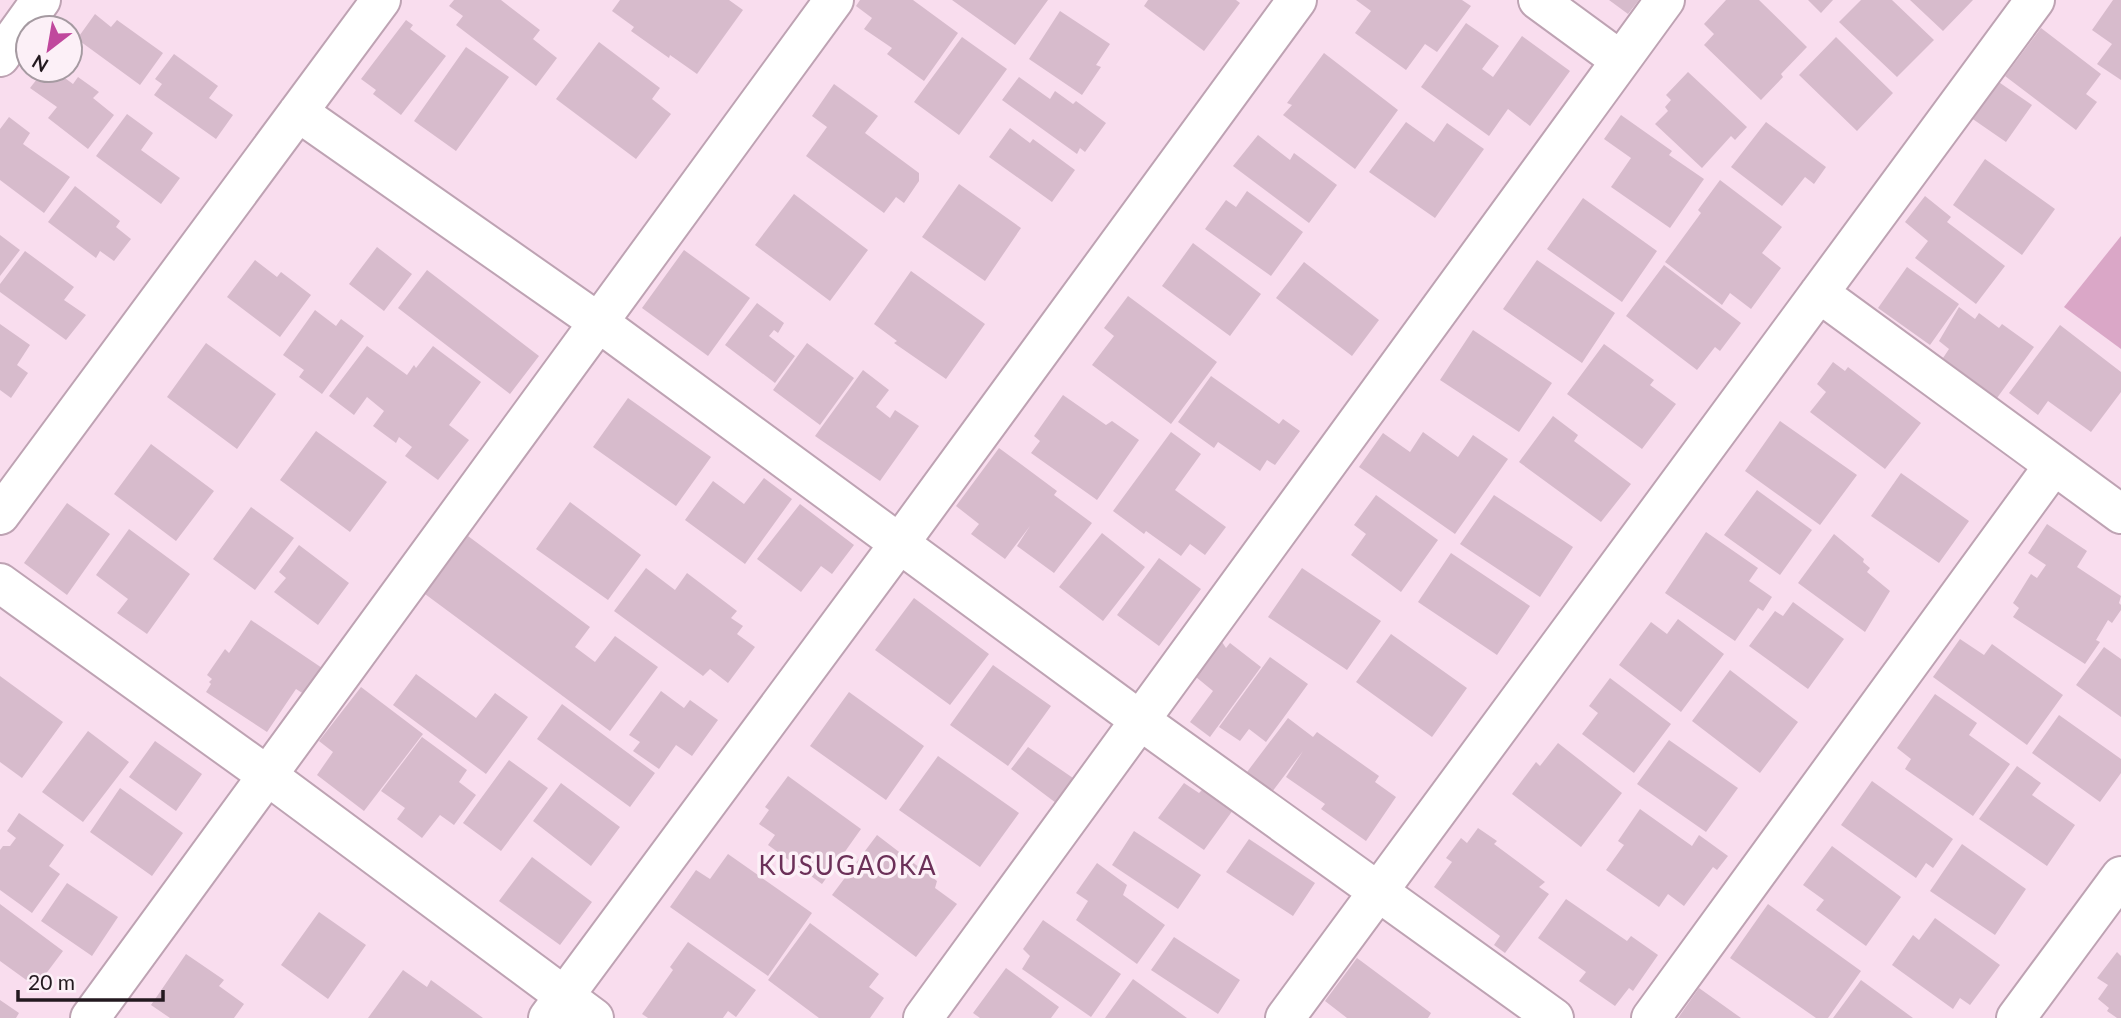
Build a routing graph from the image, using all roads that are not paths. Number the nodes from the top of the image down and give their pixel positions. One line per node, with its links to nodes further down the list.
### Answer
1 (41, 0): 8 (street)
2 (381, 0): 10 (street)
3 (834, 0): 12 (street)
4 (1297, 0): 16 (street)
5 (1538, 0): 9 (street)
6 (1665, 0): 9 (street)
7 (2035, 0): 11 (street)
8 (0, 57)
9 (1620, 60): 18 (street)
10 (298, 113): 12 (street); 15 (street)
11 (1819, 293): 13 (street); 21 (street)
12 (598, 322): 16 (street); 19 (street)
13 (2054, 465): 14 (street); 28 (street)
14 (2121, 514)
15 (0, 515)
16 (899, 544): 18 (street); 22 (street)
17 (0, 583): 19 (street)
18 (1141, 722): 21 (street); 25 (street)
19 (268, 776): 22 (street); 23 (street)
20 (2121, 876): 29 (street)
21 (1380, 891): 26 (street); 27 (street)
22 (556, 1007): 24 (street)
23 (90, 1018)
24 (594, 1018)
25 (923, 1018)
26 (1285, 1018)
27 (1554, 1018)
28 (1651, 1018)
29 (2016, 1018)

